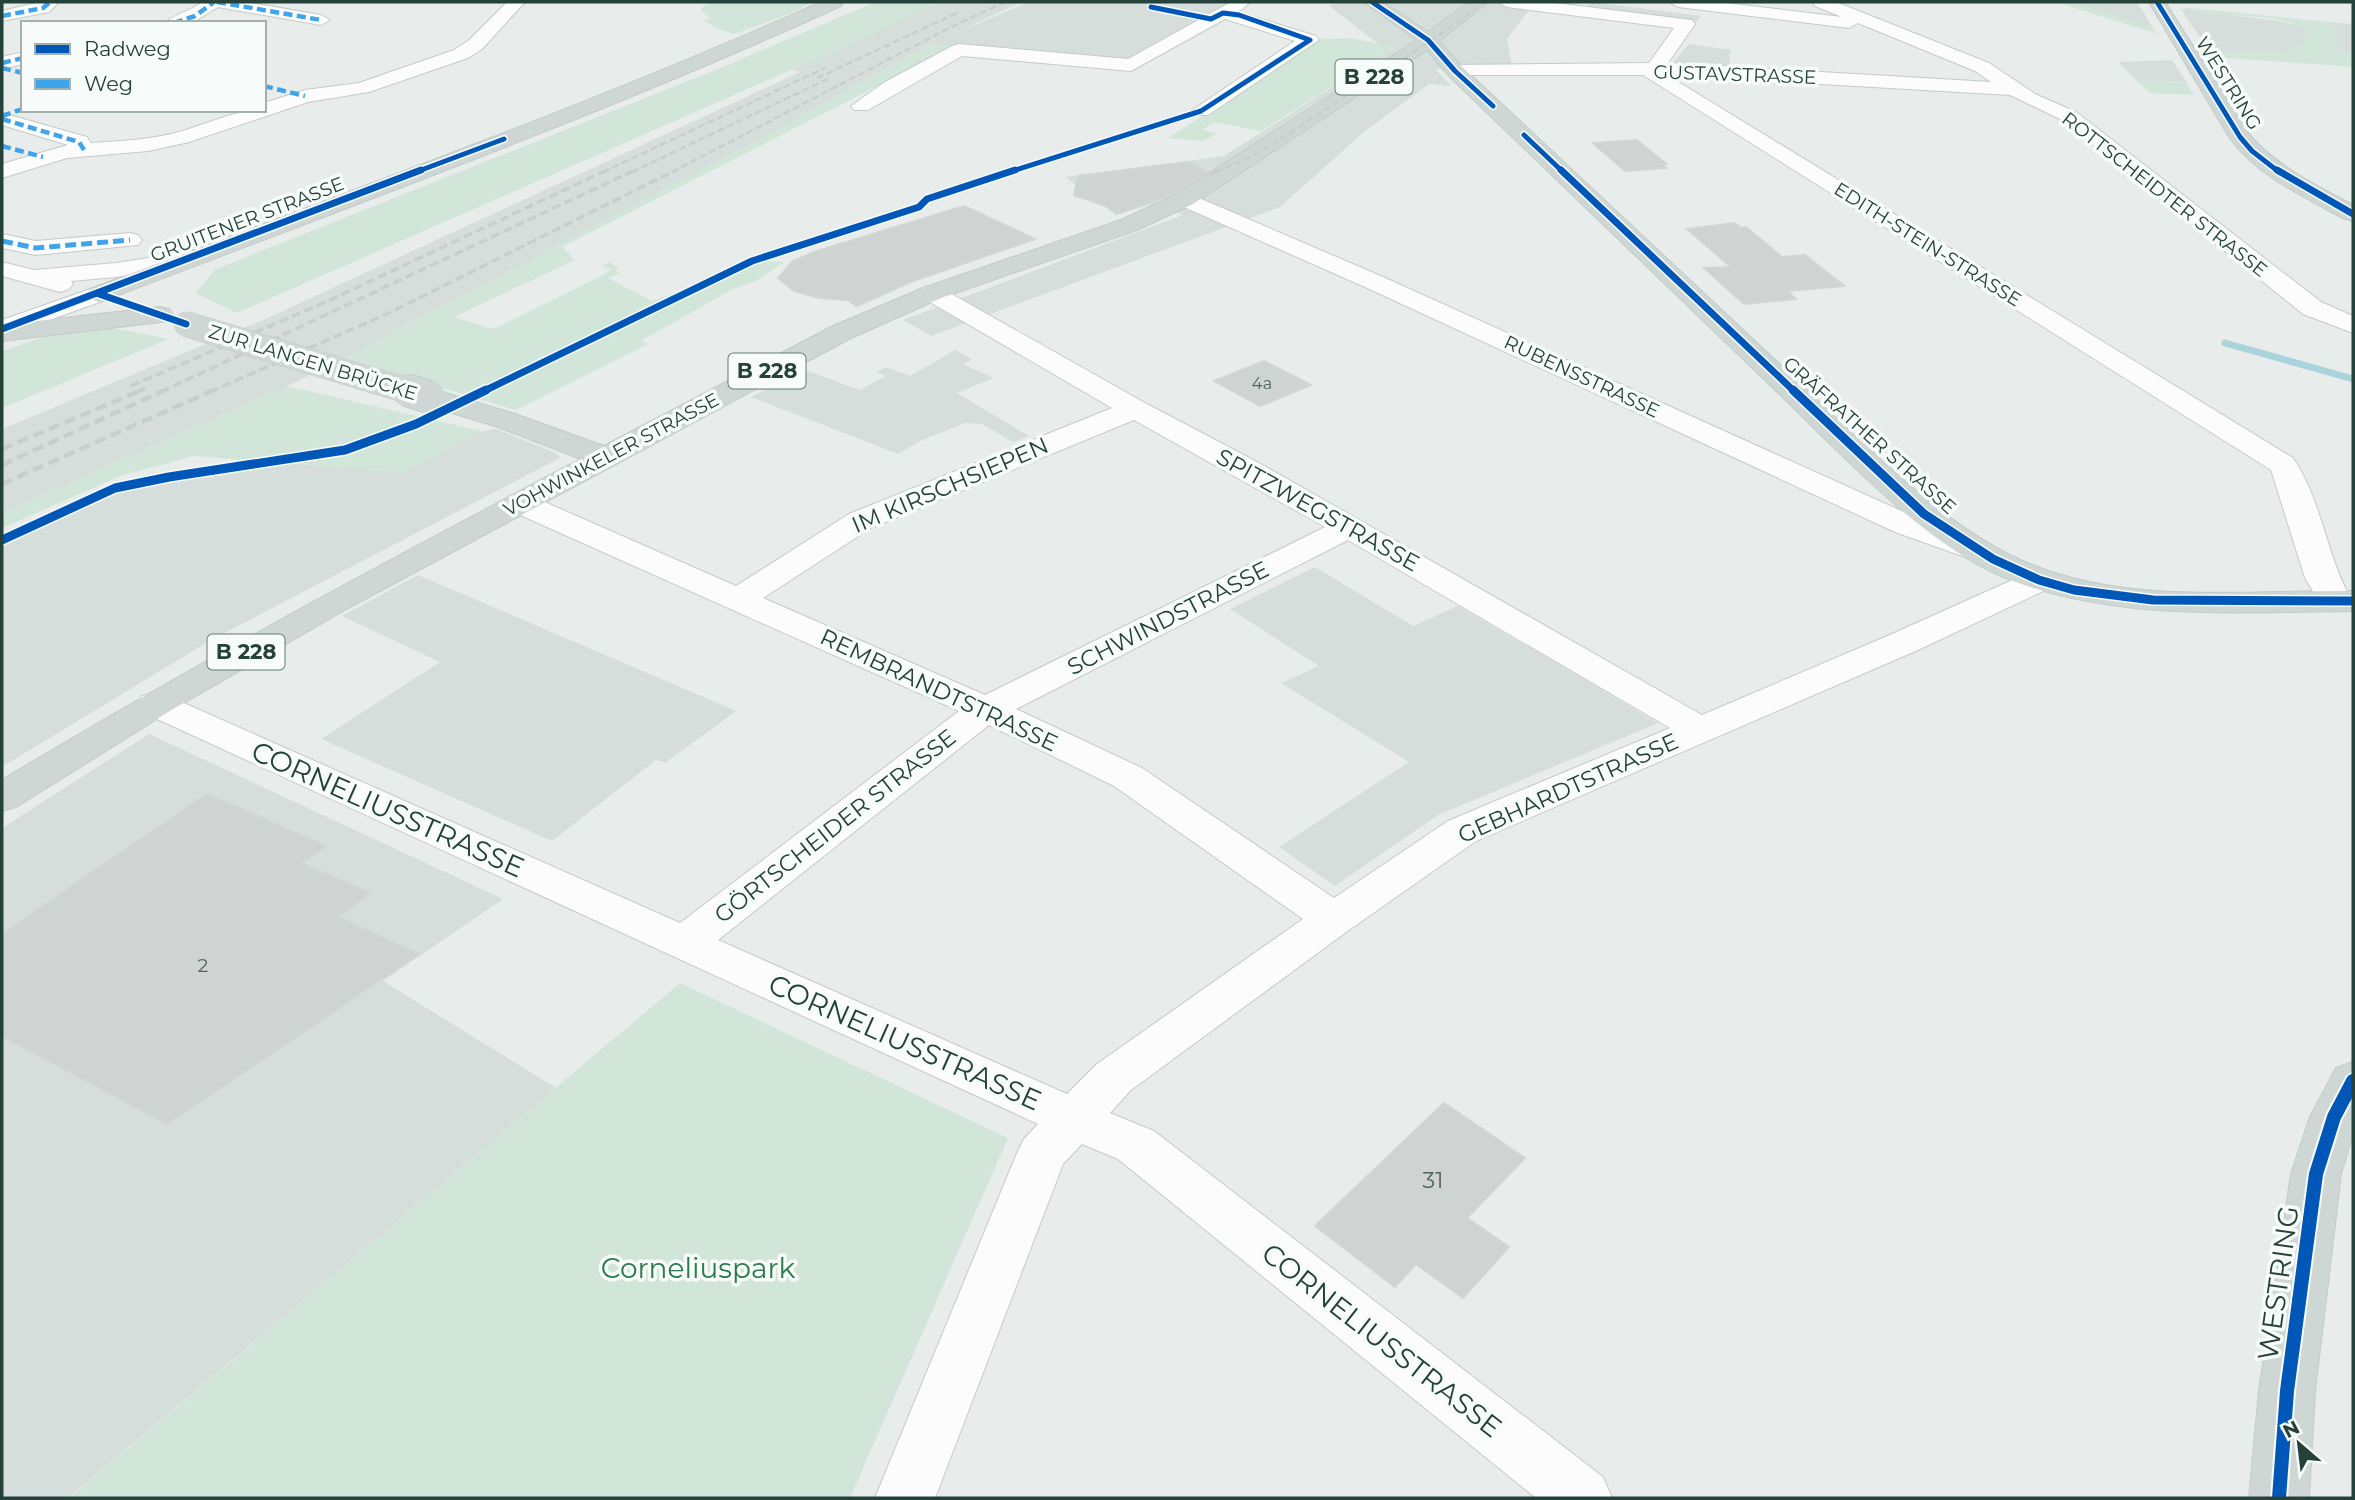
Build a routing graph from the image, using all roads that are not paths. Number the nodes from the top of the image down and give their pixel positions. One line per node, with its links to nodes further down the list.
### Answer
1 (50, 2): 13 (street)
2 (215, 2): 14 (street); 15 (street)
3 (516, 2): 25 (street)
4 (835, 2): 40 (main road, GRUITENER STRASSE)
5 (1243, 2): 12 (street)
6 (1372, 2): 17 (main road, GRÄFRATHER STRASSE)
7 (1480, 2): 17 (main road, B 228)
8 (1507, 2): 20 (street)
9 (1678, 2): 16 (street)
10 (1821, 2): 16 (street, ROTTSCHEIDTER STRASSE)
11 (2157, 2): 37 (main road, WESTRING)
12 (1223, 13): 26 (street); 29 (street)
13 (2, 16)
14 (321, 20)
15 (180, 21)
16 (1889, 28): 24 (street, ROTTSCHEIDTER STRASSE)
17 (1428, 41): 21 (main road, GRÄFRATHER STRASSE); 36 (main road, VOHWINKELER STRASSE / B 228)
18 (21, 59): 19 (street)
19 (2, 66): 22 (street)
20 (1654, 70): 21 (street, GUSTAVSTRASSE); 24 (street, GUSTAVSTRASSE); 56 (street, EDITH-STEIN-STRASSE)
21 (1455, 71): 53 (main road, GRÄFRATHER STRASSE)
22 (21, 72)
23 (266, 86): 25 (street)
24 (2013, 90): 47 (street, ROTTSCHEIDTER STRASSE)
25 (305, 96): 27 (street)
26 (861, 106)
27 (266, 109)
28 (21, 110): 31 (street)
29 (1201, 111)
30 (257, 112): 33 (street)
31 (2, 118): 33 (street)
32 (2, 146): 34 (street)
33 (84, 150): 34 (street)
34 (43, 158): 35 (street)
35 (2, 171)
36 (1185, 199): 43 (main road, VOHWINKELER STRASSE / B 228); 53 (street, RUBENSSTRASSE)
37 (2353, 214)
38 (130, 240): 39 (street)
39 (2, 241)
40 (194, 258): 42 (street); 44 (main road, GRUITENER STRASSE); 45 (main road)
41 (2, 269): 42 (street)
42 (36, 277): 44 (street); 46 (street)
43 (932, 293): 49 (street, SPITZWEGSTRASSE); 50 (main road, VOHWINKELER STRASSE / B 228)
44 (99, 294): 45 (main road, ZUR LANGEN BRÜCKE); 48 (street, GRUITENER STRASSE)
45 (160, 316): 48 (main road); 50 (main road, ZUR LANGEN BRÜCKE, bridge)
46 (2, 324)
47 (2353, 325)
48 (2, 331)
49 (1135, 409): 52 (street, SPITZWEGSTRASSE); 55 (street, IM KIRSCHSIEPEN)
50 (606, 457): 51 (main road, VOHWINKELER STRASSE / B 228)
51 (520, 503): 55 (street, REMBRANDTSTRASSE); 57 (main road, VOHWINKELER STRASSE / B 228)
52 (1350, 527): 58 (street, SCHWINDSTRASSE); 59 (street, SPITZWEGSTRASSE)
53 (1979, 552): 54 (main road, GRÄFRATHER STRASSE)
54 (2040, 580): 56 (main road, GRÄFRATHER STRASSE); 59 (street, GEBHARDTSTRASSE)
55 (738, 599): 58 (street, REMBRANDTSTRASSE)
56 (2344, 601)
57 (155, 704): 60 (main road, VOHWINKELER STRASSE / B 228); 62 (street, CORNELIUSSTRASSE)
58 (986, 709): 61 (street, REMBRANDTSTRASSE); 62 (street, GÖRTSCHEIDER STRASSE)
59 (1701, 730): 61 (street, GEBHARDTSTRASSE)
60 (2, 798)
61 (1334, 919): 64 (street, GEBHARDTSTRASSE)
62 (684, 943): 64 (street, CORNELIUSSTRASSE)
63 (2353, 1081): 67 (main road, WESTRING)
64 (1074, 1119): 65 (street, GEBHARDTSTRASSE); 66 (street, CORNELIUSSTRASSE)
65 (905, 1498)
66 (1582, 1498)
67 (2279, 1498)

